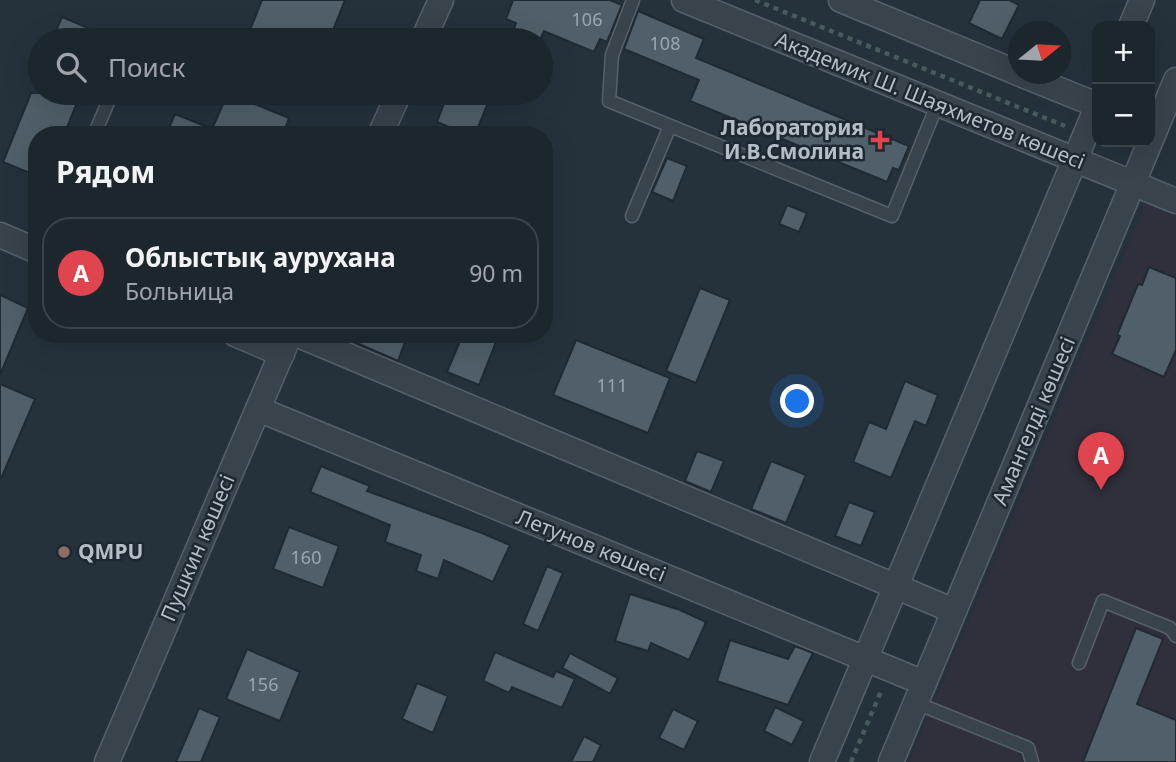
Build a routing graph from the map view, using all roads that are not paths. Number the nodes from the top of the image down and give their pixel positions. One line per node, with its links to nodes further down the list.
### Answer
1 (441, 0): 8 (street)
2 (633, 0): 19 (lane)
3 (684, 0): 6 (street, Академик Ш. Шаяхметов көшесі)
4 (841, 0): 9 (street)
5 (1142, 0): 7 (street)
6 (722, 8): 15 (street, Академик Ш. Шаяхметов көшесі)
7 (1133, 21)
8 (428, 28)
9 (1008, 68)
10 (1176, 79): 20 (street, Амангелді көшесі)
11 (1045, 84): 12 (street)
12 (1092, 104)
13 (107, 105): 17 (lane)
14 (394, 105): 18 (street)
15 (937, 106): 19 (lane); 21 (street, Академик Ш. Шаяхметов көшесі)
16 (1092, 119): 21 (street)
17 (98, 126)
18 (384, 126)
19 (670, 126): 24 (lane)
20 (1160, 131): 22 (street, Амангелді көшесі)
21 (1075, 160): 22 (street, Академик Ш. Шаяхметов көшесі); 30 (street)
22 (1132, 183): 23 (street, Академик Ш. Шаяхметов көшесі); 31 (street, Амангелді көшесі)
23 (1176, 201)
24 (632, 216)
25 (0, 235): 26 (street)
26 (28, 247)
27 (288, 343): 29 (street, Пушкин көшесі)
28 (294, 343): 30 (street)
29 (258, 409): 33 (street, Летунов көшесі); 36 (street, Пушкин көшесі)
30 (895, 588): 31 (street); 33 (street)
31 (954, 611): 35 (street, Амангелді көшесі)
32 (1176, 636): 34 (lane)
33 (866, 659): 35 (street, Летунов көшесі); 37 (street)
34 (1079, 663)
35 (920, 693): 38 (street, Амангелді көшесі); 39 (lane)
36 (107, 762)
37 (822, 762)
38 (891, 762)
39 (1032, 762)

